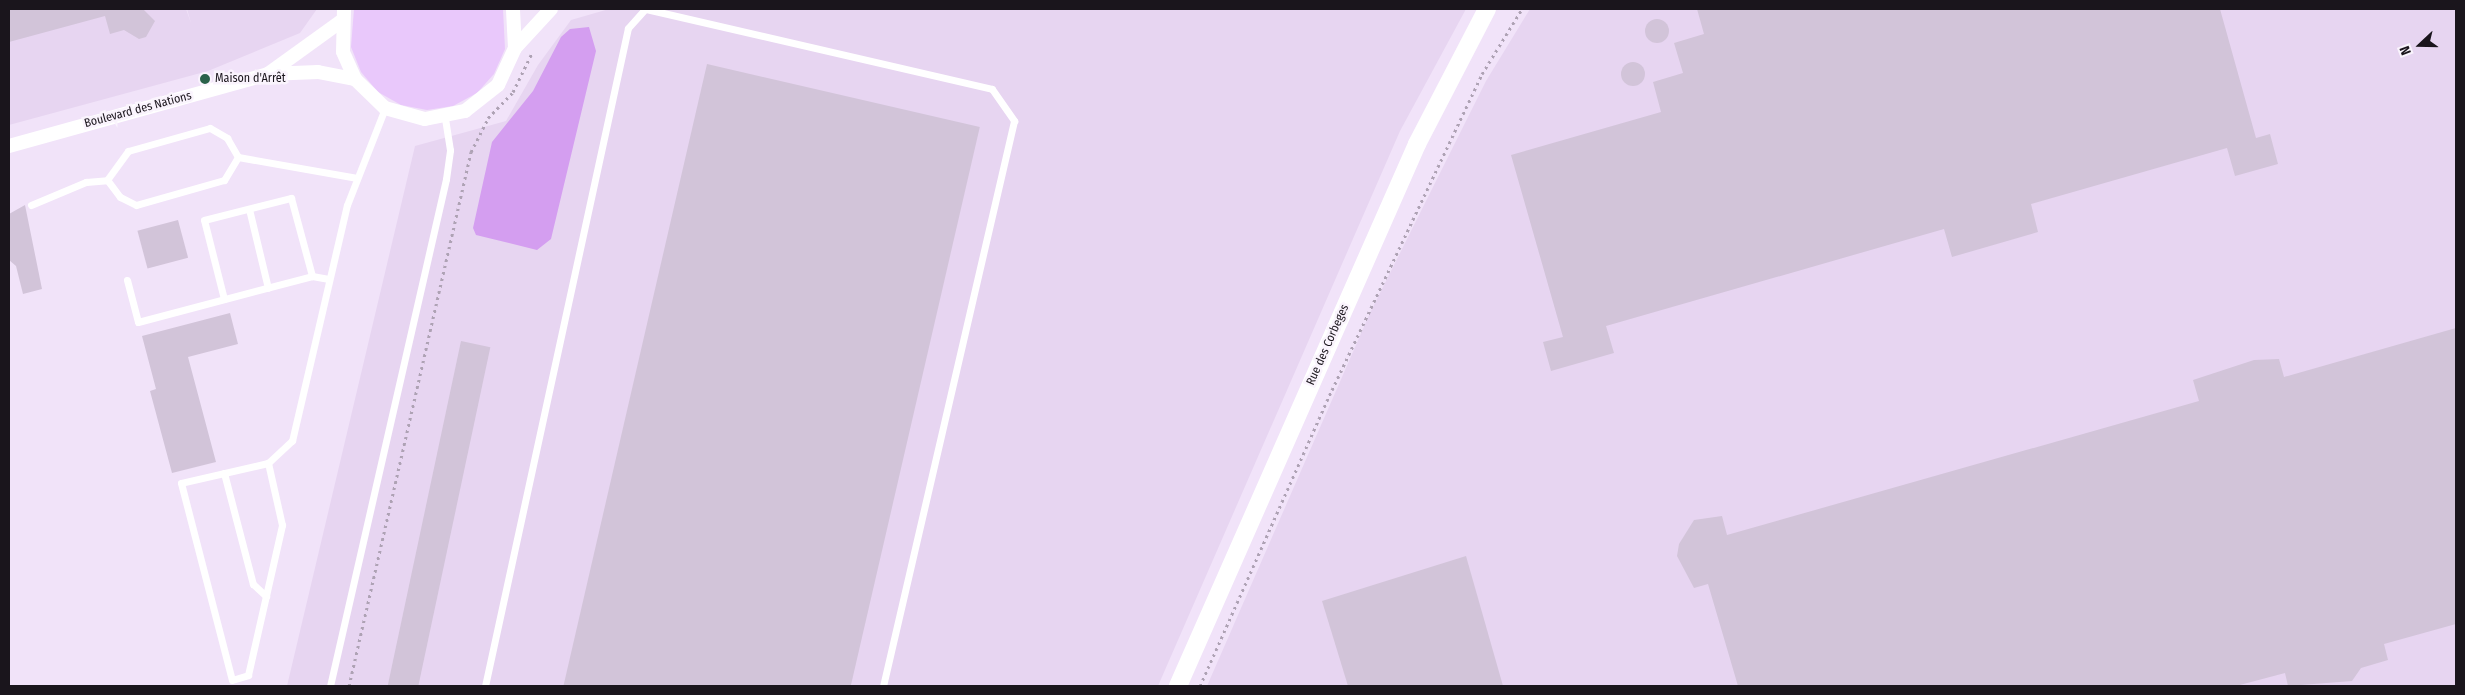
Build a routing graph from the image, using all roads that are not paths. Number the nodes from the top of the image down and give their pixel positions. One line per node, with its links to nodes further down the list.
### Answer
1 (513, 9): 6 (street)
2 (551, 9): 6 (street)
3 (646, 9): 26 (lane); 27 (lane)
4 (1487, 9): 28 (street, Rue des Corbeges)
5 (342, 15): 7 (street, Boulevard des Nations); 8 (street)
6 (515, 48): 10 (street)
7 (268, 74): 8 (street, Boulevard des Nations); 11 (street, Boulevard des Nations)
8 (355, 79): 9 (street)
9 (385, 108): 10 (street); 13 (lane)
10 (445, 118): 25 (lane)
11 (9, 146)
12 (238, 157): 13 (lane); 14 (lane); 14 (lane)
13 (357, 178): 18 (lane)
14 (107, 180): 15 (lane)
15 (31, 205)
16 (249, 208): 17 (lane); 20 (lane); 21 (lane)
17 (312, 276): 18 (lane); 20 (lane)
18 (329, 279): 22 (lane)
19 (127, 280): 21 (lane)
20 (268, 288): 21 (lane)
21 (224, 299)
22 (268, 463): 23 (lane); 24 (lane)
23 (224, 473): 24 (lane); 24 (lane)
24 (266, 596)
25 (330, 686)
26 (485, 686)
27 (883, 686)
28 (1178, 686)

